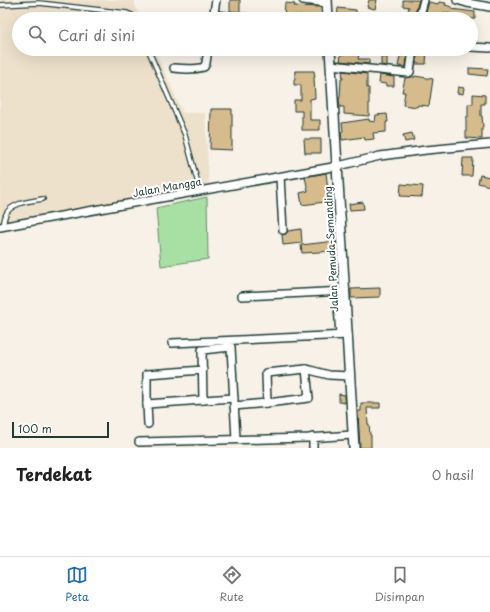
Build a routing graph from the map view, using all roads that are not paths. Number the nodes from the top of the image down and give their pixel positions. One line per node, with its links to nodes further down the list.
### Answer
1 (216, 0): 10 (street)
2 (302, 0): 5 (street)
3 (424, 0): 12 (street)
4 (457, 0): 6 (street)
5 (327, 1): 11 (main road)
6 (467, 2): 8 (street)
7 (0, 5): 9 (lane)
8 (490, 7)
9 (127, 12)
10 (214, 12)
11 (328, 12)
12 (421, 12)
13 (478, 47): 14 (street)
14 (490, 48)
15 (151, 56): 24 (lane)
16 (207, 56): 20 (street)
17 (330, 56): 19 (main road, Jalan Pemuda-Semanding)
18 (412, 56): 19 (street)
19 (331, 65): 22 (main road, Jalan Pemuda-Semanding)
20 (174, 68)
21 (490, 144): 22 (street, Jalan Mangga)
22 (338, 166): 23 (street, Jalan Mangga); 28 (main road, Jalan Pemuda-Semanding)
23 (280, 176): 24 (street, Jalan Mangga); 27 (street)
24 (200, 191): 26 (street, Jalan Mangga)
25 (43, 199): 26 (lane)
26 (1, 227)
27 (283, 230)
28 (341, 291): 29 (street); 30 (main road, Jalan Pemuda-Semanding)
29 (242, 296)
30 (344, 335): 31 (street); 34 (main road, Jalan Pemuda-Semanding)
31 (172, 343)
32 (306, 369): 34 (street); 37 (street); 37 (street)
33 (203, 370): 35 (street); 36 (street); 38 (street)
34 (350, 376): 41 (main road, Jalan Pemuda-Semanding)
35 (234, 398): 36 (street); 39 (street)
36 (203, 400): 38 (street)
37 (267, 403): 39 (street)
38 (147, 404): 40 (street)
39 (234, 406): 43 (street)
40 (148, 424)
41 (353, 435): 42 (street); 49 (main road, Jalan Pemuda-Semanding)
42 (313, 437): 43 (street); 48 (street)
43 (236, 439): 44 (street)
44 (207, 440): 46 (street); 47 (street)
45 (138, 442): 46 (street)
46 (184, 444)
47 (207, 448)
48 (313, 448)
49 (354, 448)

